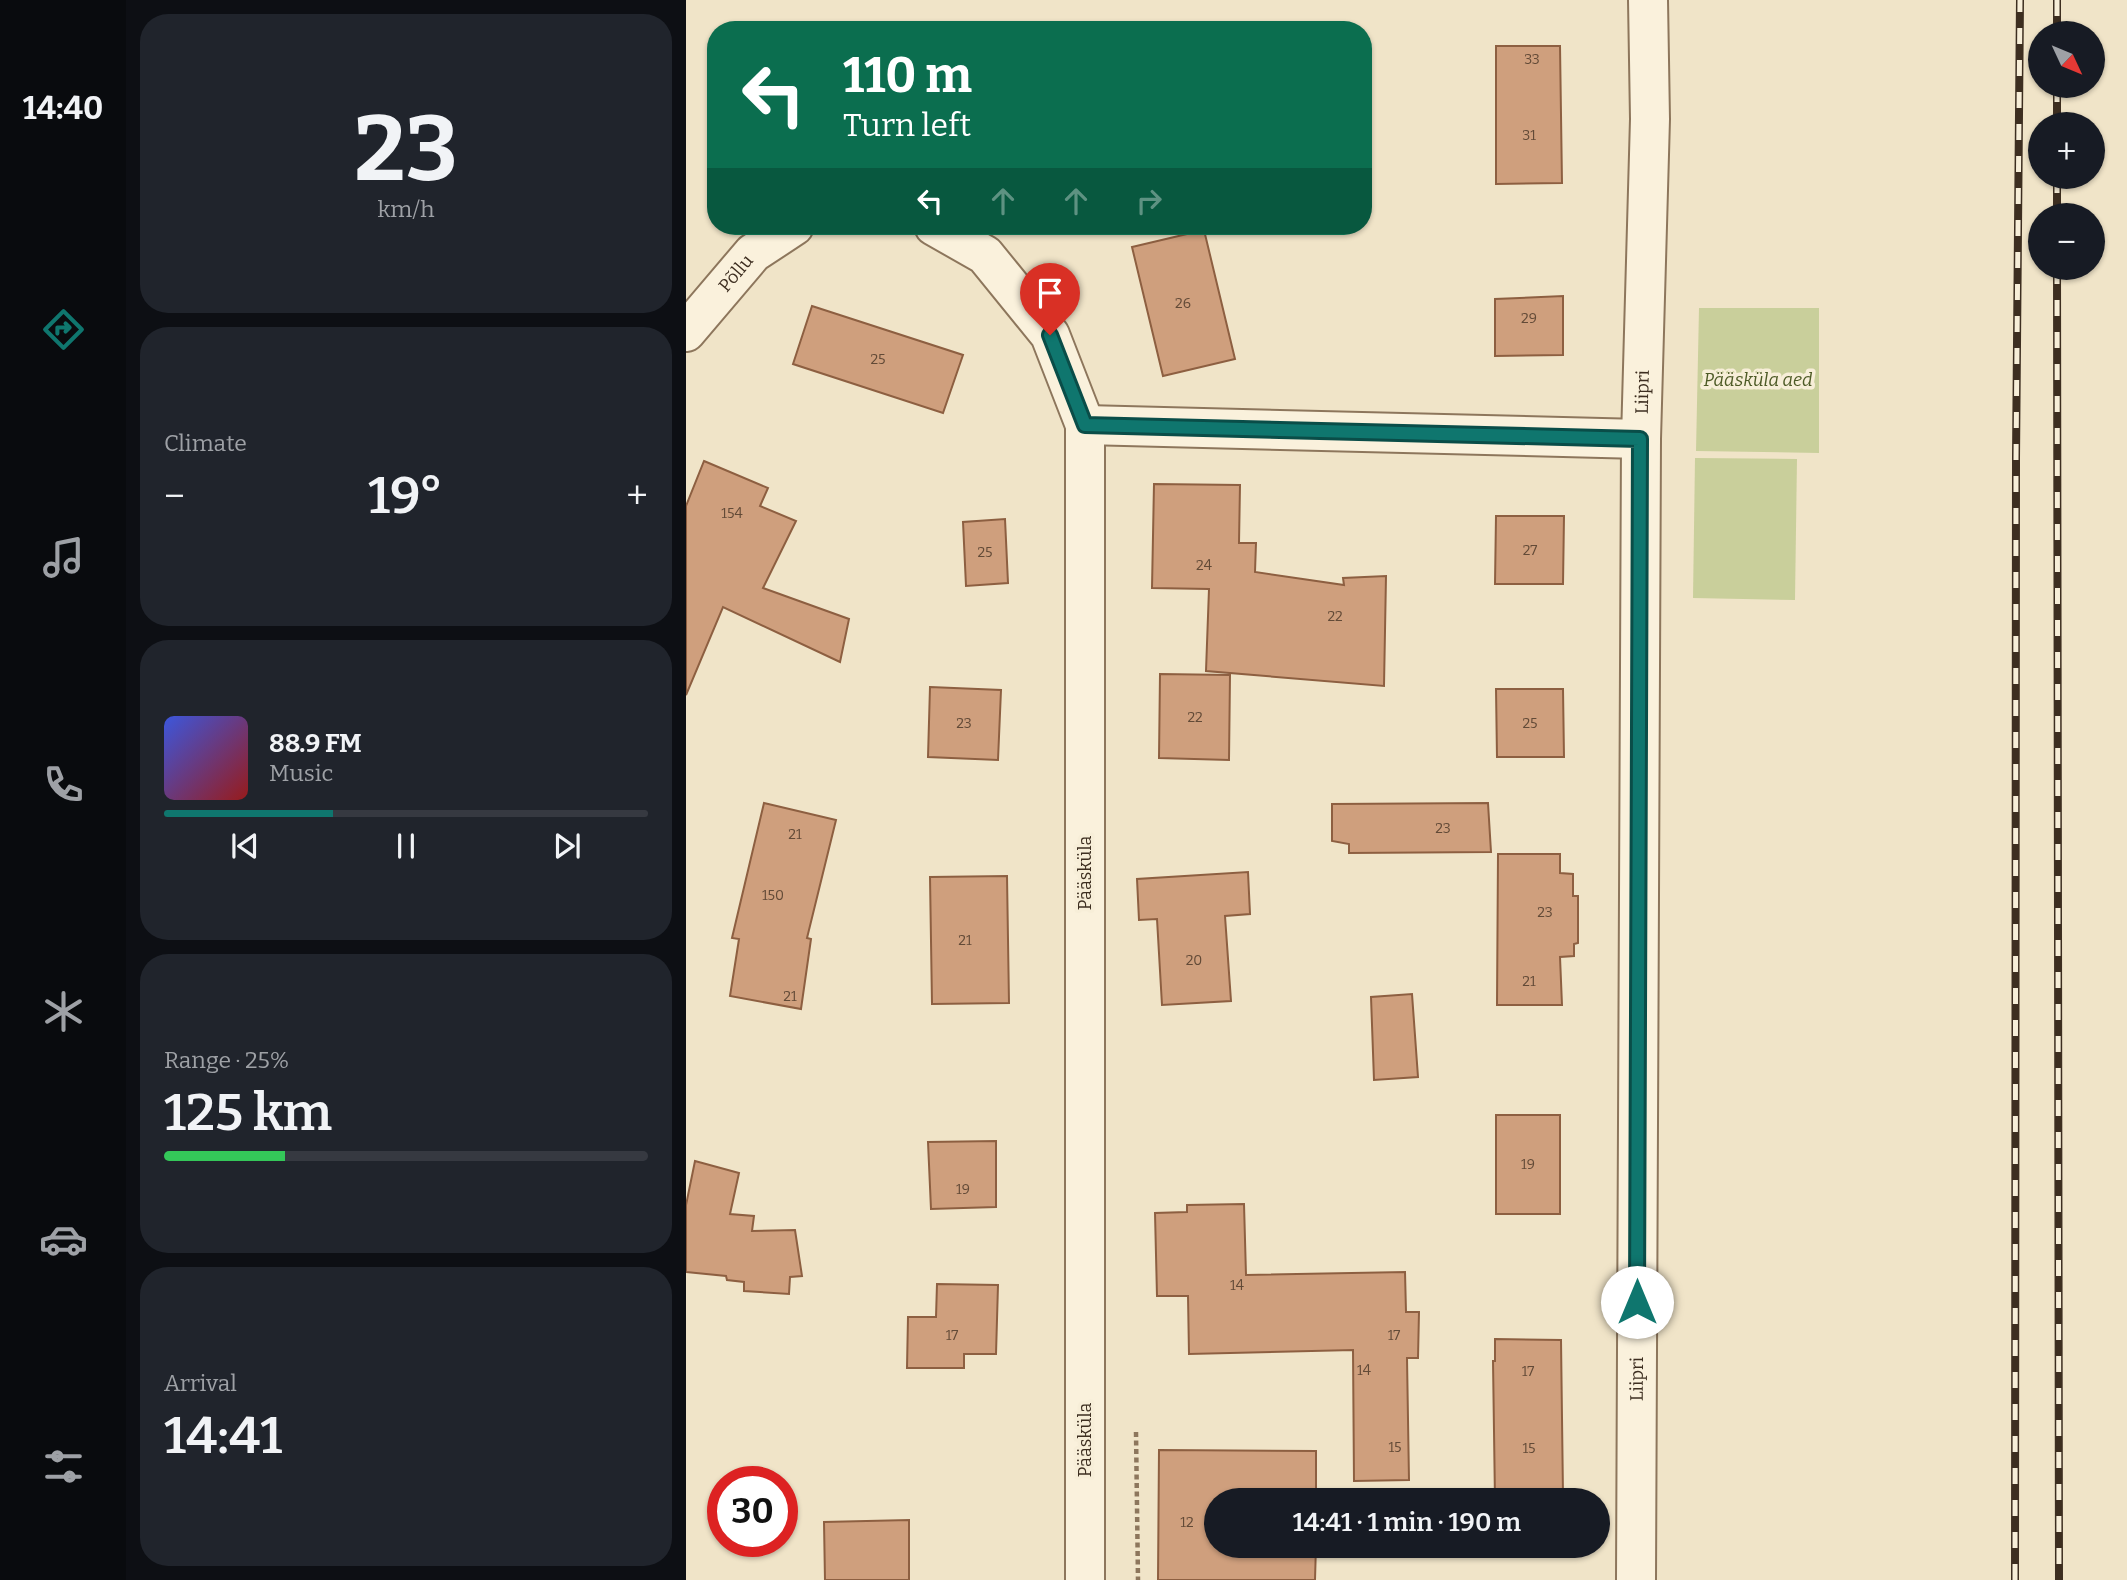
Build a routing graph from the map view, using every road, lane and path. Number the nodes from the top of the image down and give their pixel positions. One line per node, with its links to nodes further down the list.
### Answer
1 (1648, 0): 6 (street, Liipri)
2 (780, 235): 4 (street, Põllu)
3 (950, 235): 5 (street, Pääsküla)
4 (686, 332)
5 (1085, 425): 6 (street); 8 (street, Pääsküla)
6 (1640, 439): 10 (street, Liipri)
7 (1136, 1432): 9 (path)
8 (1085, 1580)
9 (1138, 1580)
10 (1636, 1580)

